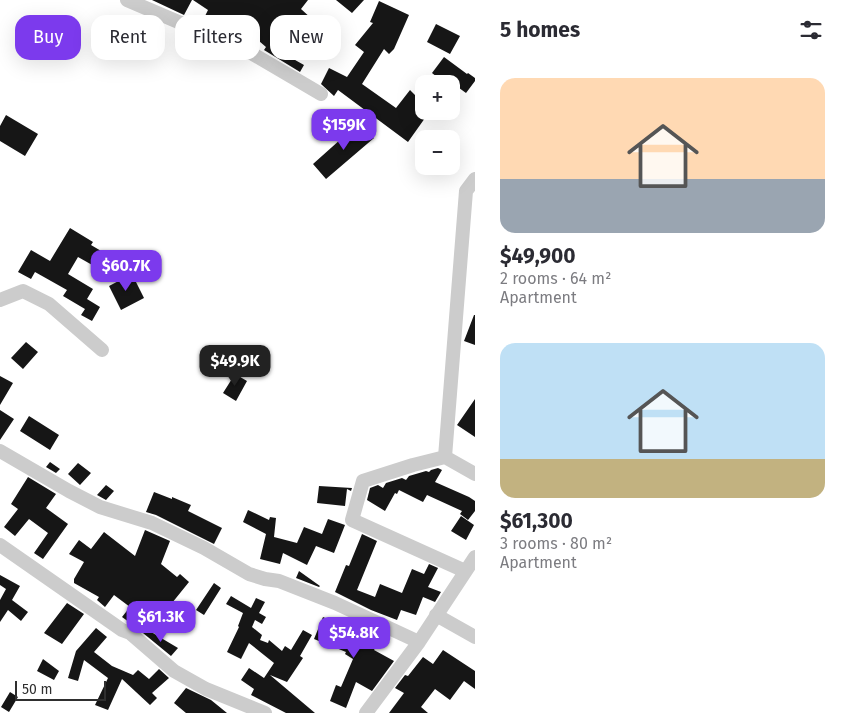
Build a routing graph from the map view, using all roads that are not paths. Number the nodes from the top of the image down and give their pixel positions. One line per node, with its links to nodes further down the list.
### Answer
1 (128, 0): 2 (street)
2 (321, 94)
3 (475, 179): 7 (street)
4 (0, 300): 5 (street)
5 (102, 350)
6 (0, 451): 14 (street)
7 (445, 457): 8 (street); 11 (street)
8 (475, 474)
9 (0, 545): 15 (street)
10 (475, 557): 11 (street)
11 (465, 571): 12 (street)
12 (436, 615): 13 (street); 14 (street)
13 (475, 637)
14 (419, 642): 16 (street)
15 (265, 713)
16 (366, 713)

